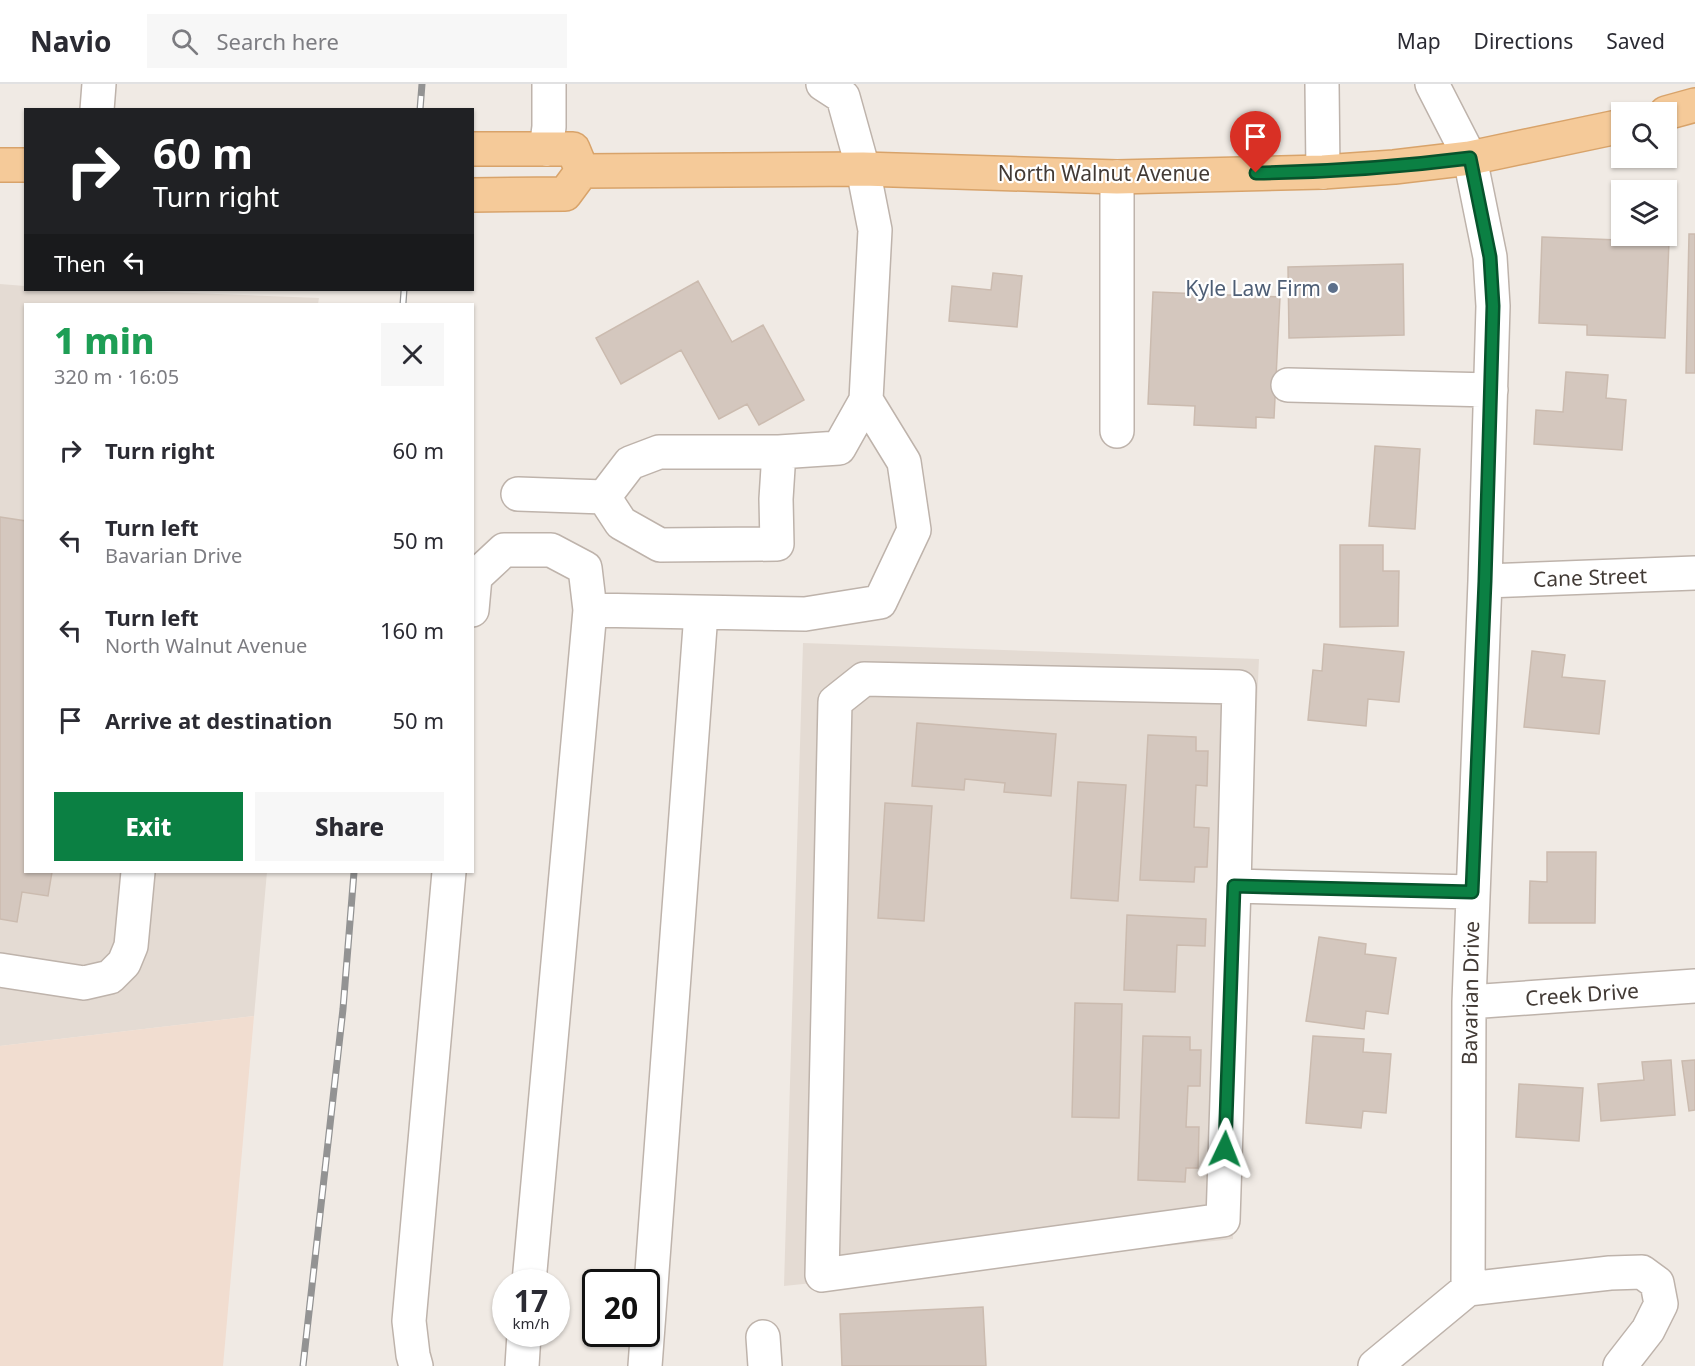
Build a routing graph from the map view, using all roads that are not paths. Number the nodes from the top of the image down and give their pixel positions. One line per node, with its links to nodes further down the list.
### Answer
1 (99, 84): 7 (street)
2 (549, 84): 11 (street)
3 (1322, 84): 17 (street)
4 (1432, 84): 12 (street, Bavarian Drive)
5 (843, 88): 15 (street)
6 (1695, 105): 8 (main road)
7 (97, 108)
8 (1677, 110)
9 (1611, 128): 12 (main road, North Walnut Avenue)
10 (474, 149): 11 (main road)
11 (546, 149): 16 (main road)
12 (1470, 158): 17 (main road, North Walnut Avenue); 21 (street, Bavarian Drive)
13 (0, 165): 14 (main road)
14 (24, 165)
15 (863, 169): 16 (main road, North Walnut Avenue); 18 (main road, North Walnut Avenue); 22 (street)
16 (582, 171): 19 (main road)
17 (1323, 172): 18 (main road, North Walnut Avenue)
18 (1117, 177): 23 (street)
19 (474, 195)
20 (1288, 385): 21 (street)
21 (1491, 390): 28 (street, Bavarian Drive)
22 (866, 400): 24 (street); 31 (street)
23 (1117, 431)
24 (778, 452): 26 (street); 26 (street)
25 (518, 494): 26 (street)
26 (604, 497)
27 (1695, 573): 28 (street, Cane Street)
28 (1485, 581): 35 (street, Bavarian Drive)
29 (474, 588): 30 (street)
30 (590, 610): 31 (street); 39 (street)
31 (701, 613): 44 (street)
32 (138, 873): 36 (street)
33 (449, 873): 42 (street)
34 (1234, 886): 34 (street); 35 (street)
35 (1472, 892): 38 (street, Bavarian Drive)
36 (0, 970)
37 (1695, 986): 38 (street, Creek Drive)
38 (1469, 1002): 40 (street, Bavarian Drive)
39 (530, 1269)
40 (1468, 1289): 45 (street); 46 (street)
41 (524, 1347): 43 (street)
42 (416, 1366)
43 (522, 1366)
44 (645, 1366)
45 (1375, 1366)
46 (1620, 1366)

